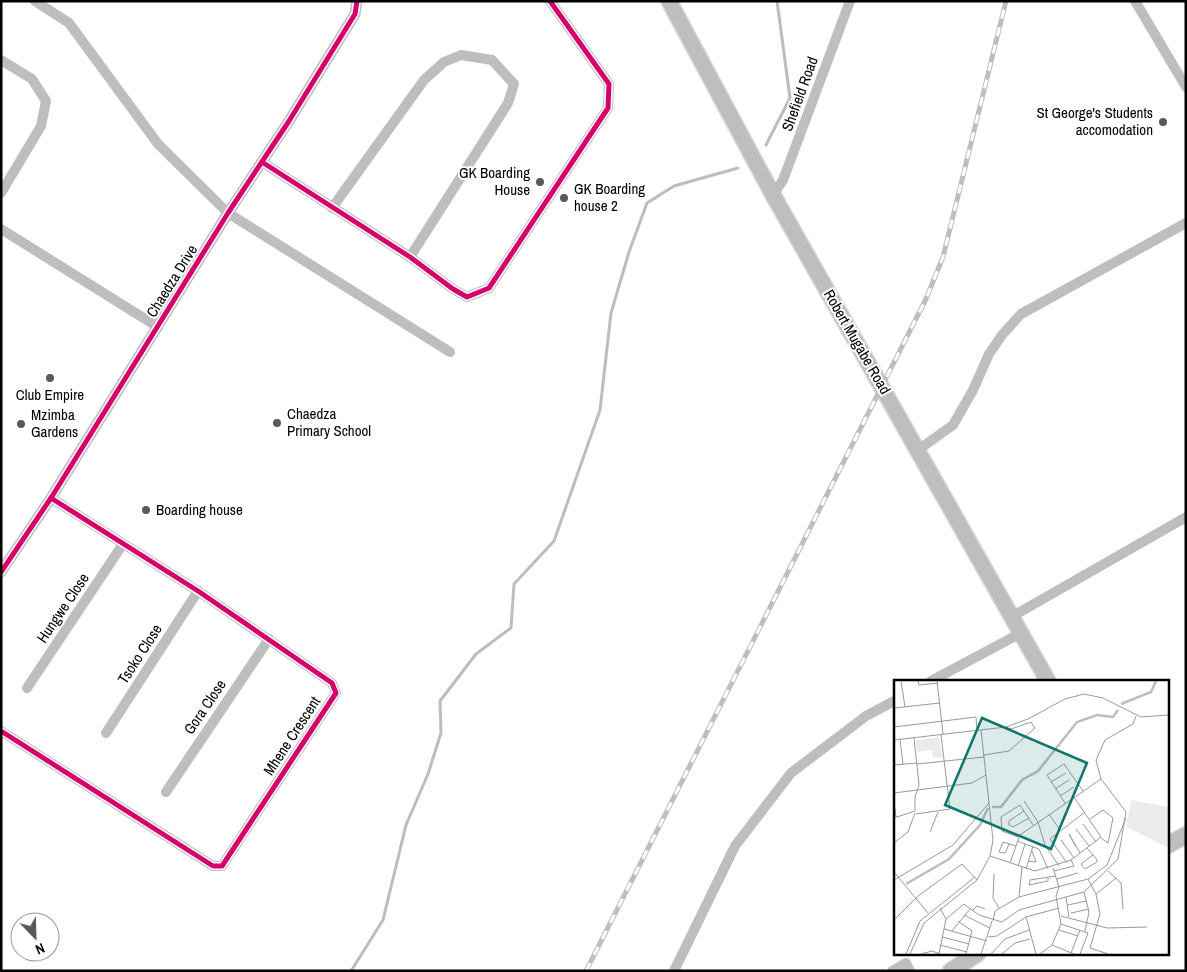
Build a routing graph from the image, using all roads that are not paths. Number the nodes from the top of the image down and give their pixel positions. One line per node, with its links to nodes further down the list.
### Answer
1 (35, 1): 13 (street)
2 (358, 1): 9 (street, Chaedza Drive)
3 (550, 1): 16 (street)
4 (669, 1): 11 (main road, Robert Mugabe Road)
5 (850, 1): 11 (street, Shefield Road)
6 (1135, 1): 8 (street)
7 (1, 60): 10 (street)
8 (1186, 87)
9 (262, 162): 12 (street); 13 (street, Chaedza Drive)
10 (1, 193)
11 (773, 195): 19 (main road, Robert Mugabe Road)
12 (332, 208): 16 (street); 16 (street)
13 (228, 214): 17 (street, Chaedza Drive); 18 (street)
14 (1186, 222): 19 (street)
15 (1, 229): 17 (street)
16 (410, 257)
17 (158, 327): 20 (street, Chaedza Drive)
18 (450, 352)
19 (918, 450): 25 (main road, Robert Mugabe Road)
20 (51, 498): 22 (street, Mhene Crescent); 23 (street, Chaedza Drive)
21 (1186, 517): 25 (street)
22 (123, 544): 24 (street, Mhene Crescent); 30 (street, Hungwe Close)
23 (1, 572)
24 (198, 591): 27 (street, Mhene Crescent); 33 (street, Tsoko Close)
25 (1013, 616): 26 (main road, Robert Mugabe Road)
26 (1021, 633): 28 (street); 29 (main road, Robert Mugabe Road)
27 (268, 639): 32 (street, Mhene Crescent); 34 (street, Gora Close)
28 (934, 680)
29 (1047, 680)
30 (27, 688)
31 (894, 701): 36 (street)
32 (1, 731)
33 (106, 733)
34 (166, 792)
35 (976, 954): 39 (highway)
36 (674, 971)
37 (892, 971): 38 (street)
38 (910, 971)
39 (951, 971)

